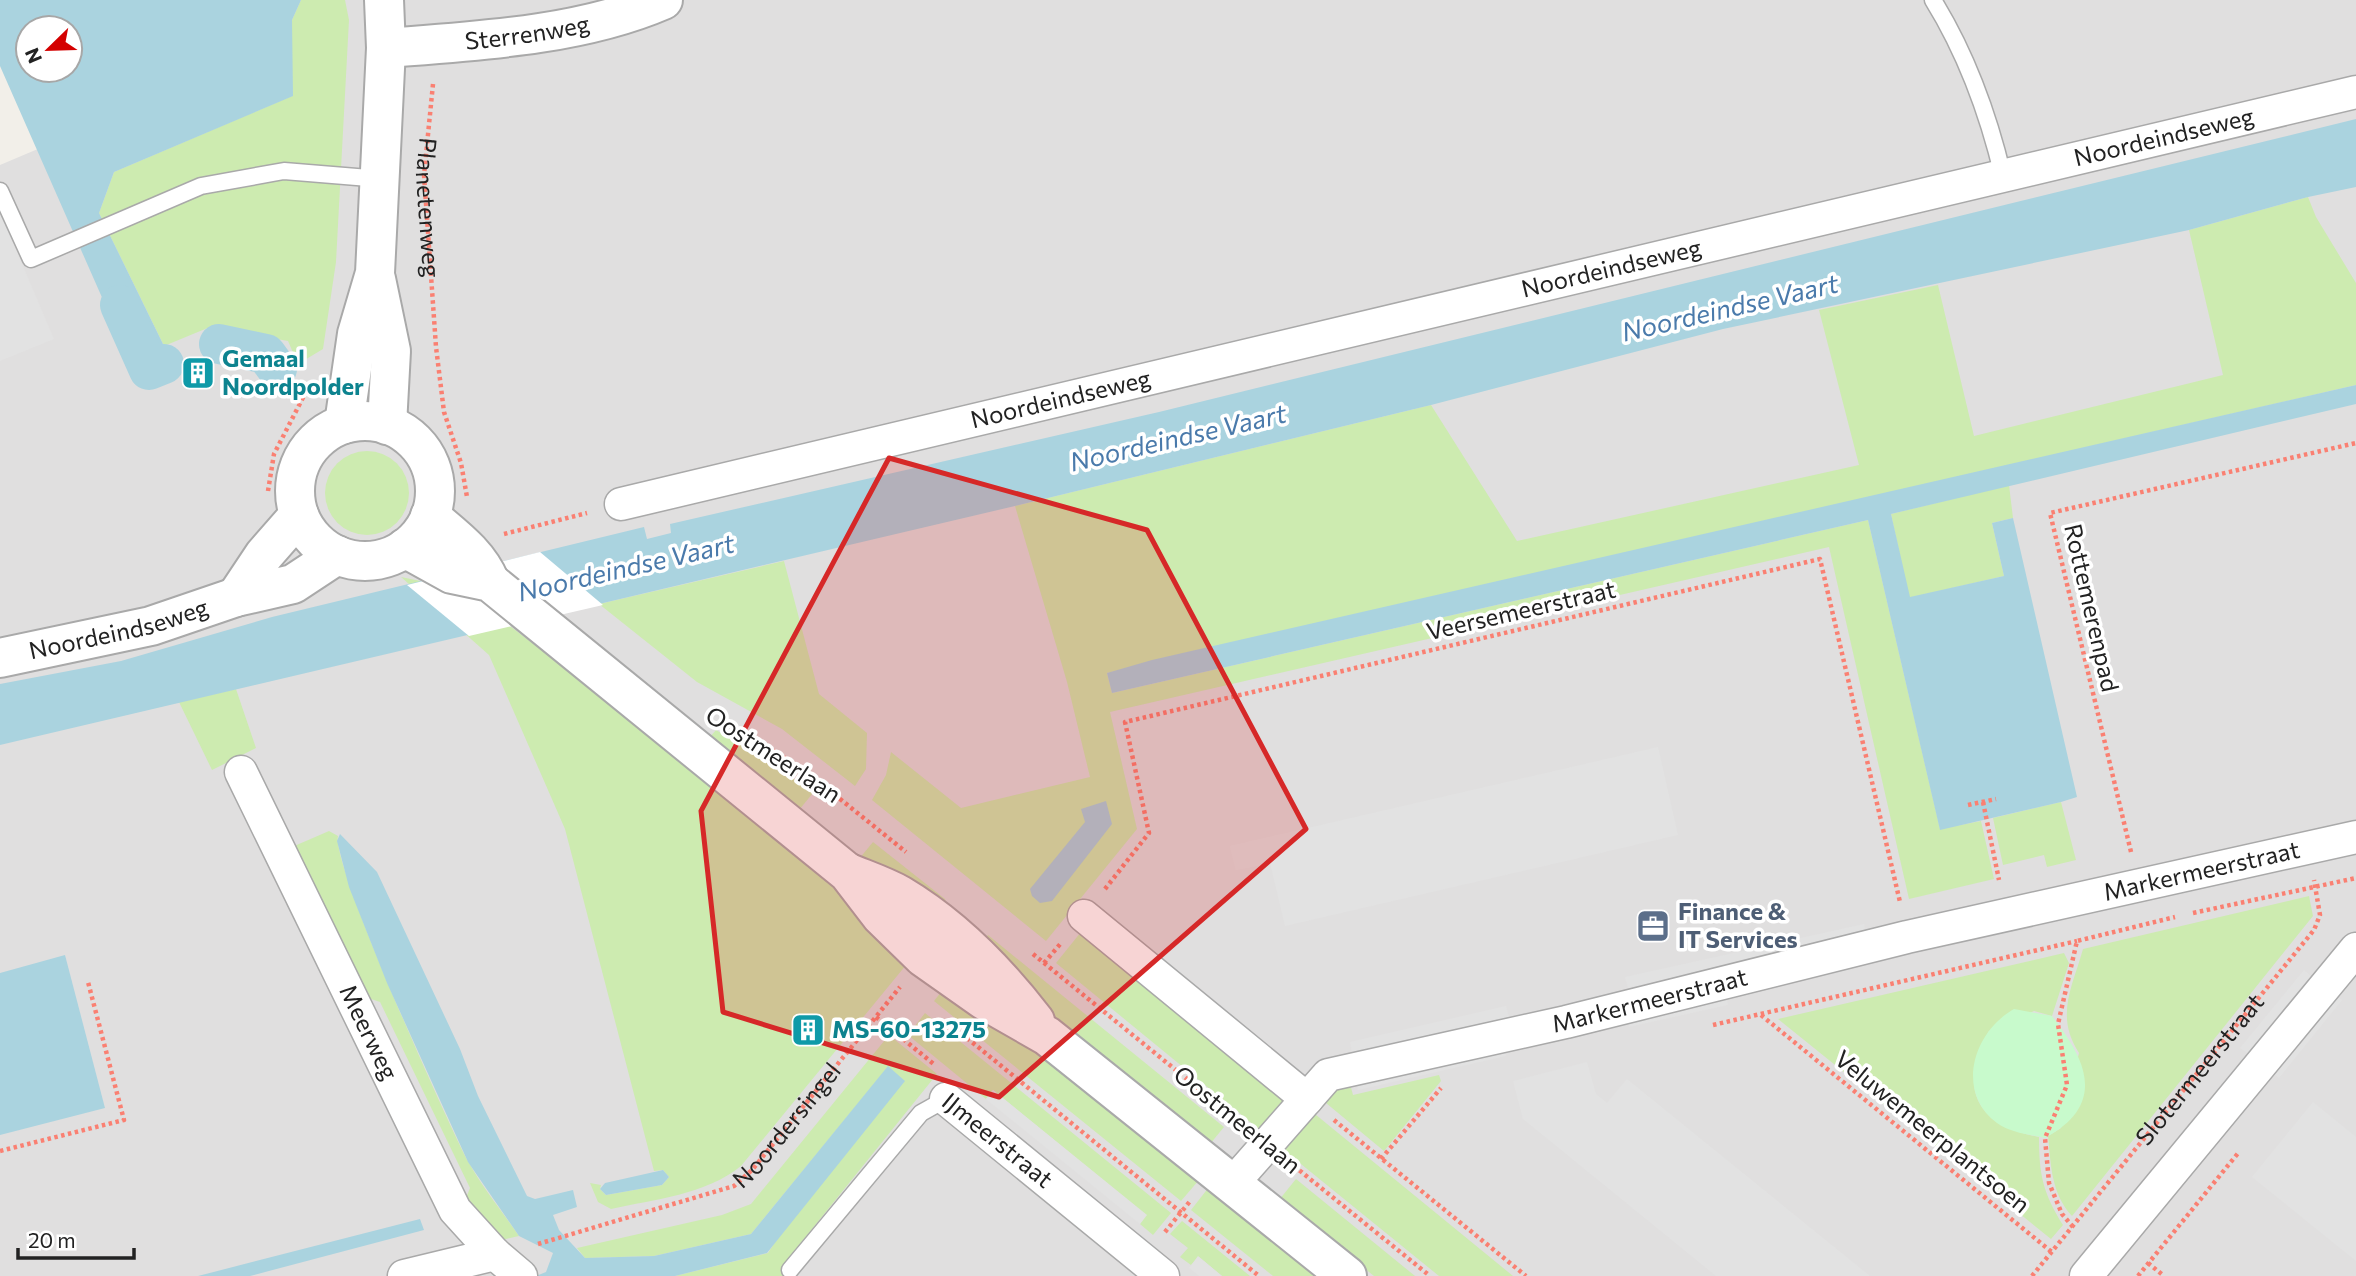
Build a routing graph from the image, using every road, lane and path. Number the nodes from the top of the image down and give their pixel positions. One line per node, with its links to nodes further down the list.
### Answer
1 (384, 0): 5 (street, Planetenweg)
2 (663, 0): 4 (street, Sterrenweg)
3 (1933, 0): 7 (lane)
4 (438, 44): 5 (street, Sterrenweg); 13 (path, Planetenweg)
5 (386, 48): 8 (street, Planetenweg)
6 (2356, 92): 7 (street, Noordeindseweg)
7 (2003, 176): 19 (street, Noordeindseweg)
8 (381, 179): 9 (lane); 10 (street, Planetenweg)
9 (0, 191)
10 (375, 273): 11 (street, Planetenweg); 12 (street, Planetenweg)
11 (354, 369): 14 (street, Planetenweg); 17 (path)
12 (392, 370): 13 (path); 15 (street, Planetenweg)
13 (439, 373): 18 (path)
14 (344, 424): 15 (street); 20 (street)
15 (387, 425): 21 (street)
16 (2356, 443): 34 (path, Rottemerenpad)
17 (266, 497)
18 (468, 503)
19 (621, 504): 24 (path)
20 (299, 515): 23 (street); 25 (street, Noordeindseweg)
21 (430, 516): 22 (street); 24 (street, Oostmeerlaan)
22 (405, 548): 23 (street); 24 (street, Oostmeerlaan)
23 (337, 555): 25 (street, Noordeindseweg)
24 (481, 564): 57 (street, Oostmeerlaan)
25 (236, 597): 26 (street, Noordeindseweg)
26 (0, 658)
27 (720, 718): 35 (path, Oostmeerlaan)
28 (241, 772): 61 (street, Meerweg)
29 (1996, 799): 30 (path)
30 (1983, 802): 31 (path); 37 (path)
31 (1968, 805)
32 (2356, 837): 33 (street, Markermeerstraat)
33 (2307, 848): 38 (path, Slotermeerstraat); 41 (street, Markermeerstraat)
34 (2132, 853)
35 (917, 860)
36 (2356, 878): 38 (path, Markermeerstraat)
37 (2000, 883)
38 (2316, 886): 39 (path, Markermeerstraat); 60 (path, Slotermeerstraat)
39 (2191, 913)
40 (1084, 916): 41 (path, Veersemeerstraat); 44 (path, Veersemeerstraat); 52 (street)
41 (1907, 937): 52 (street, Markermeerstraat)
42 (2077, 941): 47 (path, Markermeerstraat)
43 (2356, 949): 64 (street, Slotermeerstraat)
44 (1044, 963): 54 (path, Oostmeerlaan)
45 (88, 982): 55 (path)
46 (910, 992): 48 (path, Noordersingel)
47 (1761, 1014): 49 (path, Markermeerstraat); 60 (path, Veluwemeerplantsoen)
48 (876, 1017): 53 (path); 59 (path, Noordersingel)
49 (1707, 1027)
50 (961, 1033): 58 (path)
51 (1454, 1085): 56 (path)
52 (1307, 1098): 54 (street, Markermeerstraat); 56 (path)
53 (946, 1099): 63 (street, IJmeerstraat); 65 (lane, IJmeerstraat)
54 (1267, 1144): 57 (street, Markermeerstraat); 70 (path, Oostmeerlaan)
55 (0, 1151)
56 (1381, 1159): 71 (path)
57 (1224, 1176): 58 (path); 69 (street, Oostmeerlaan)
58 (1181, 1212): 63 (path); 68 (path)
59 (535, 1245)
60 (2052, 1252): 64 (path, Veluwemeerplantsoen); 72 (path, Slotermeerstraat)
61 (495, 1254): 66 (street); 67 (street, Meerweg)
62 (2148, 1263): 73 (path)
63 (1153, 1268)
64 (2074, 1268)
65 (790, 1270)
66 (404, 1276)
67 (521, 1276)
68 (1259, 1276)
69 (1347, 1276)
70 (1430, 1276)
71 (1526, 1276)
72 (2032, 1276)
73 (2164, 1276)

